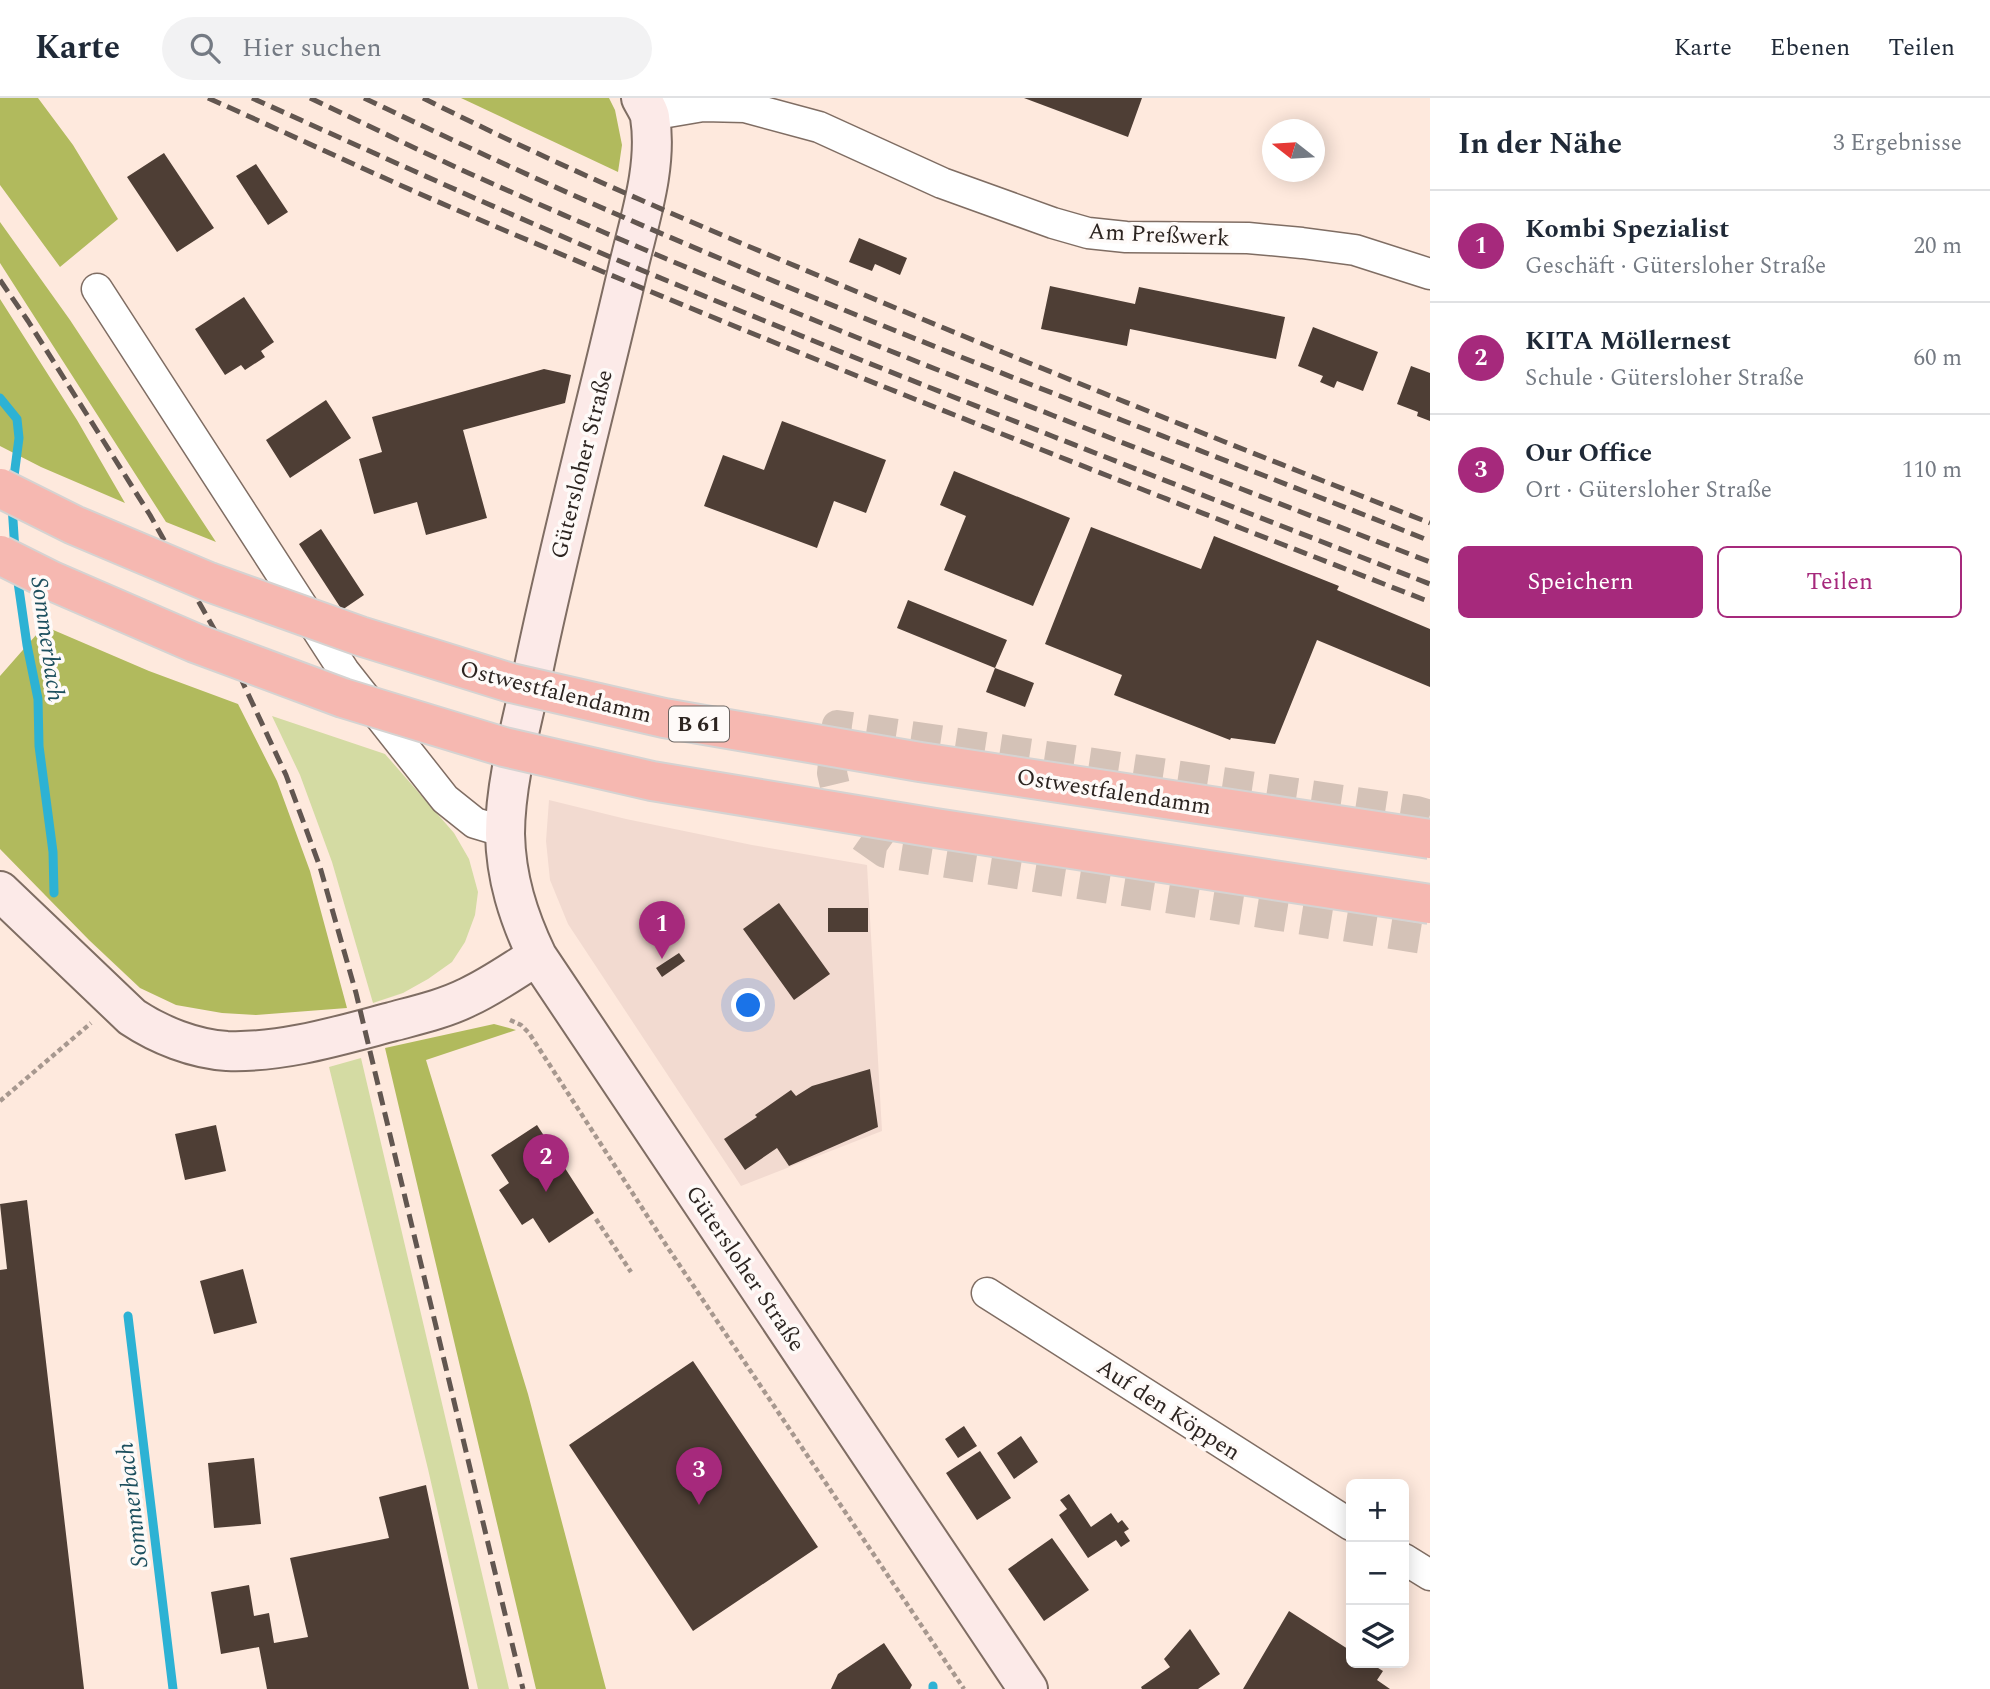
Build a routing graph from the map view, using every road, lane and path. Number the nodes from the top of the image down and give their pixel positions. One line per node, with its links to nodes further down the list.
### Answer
1 (773, 98): 3 (street, Am Preßwerk)
2 (645, 107): 3 (street, Am Preßwerk); 8 (main road, Gütersloher Straße)
3 (819, 127): 4 (street, Am Preßwerk)
4 (1430, 274)
5 (97, 289): 8 (street)
6 (0, 488): 9 (highway, Ostwestfalendamm / B 61, bridge)
7 (0, 555): 11 (highway, bridge)
8 (505, 832): 12 (main road, Gütersloher Straße)
9 (1430, 839)
10 (0, 891): 13 (main road)
11 (1430, 904)
12 (537, 956): 13 (main road); 23 (main road, Gütersloher Straße)
13 (116, 1002): 15 (path)
14 (510, 1020): 22 (path)
15 (0, 1101)
16 (596, 1219): 17 (path)
17 (631, 1272)
18 (987, 1293): 19 (street, Auf den Köppen)
19 (1346, 1522)
20 (1409, 1562): 21 (street)
21 (1430, 1575)
22 (964, 1689)
23 (1028, 1689)

